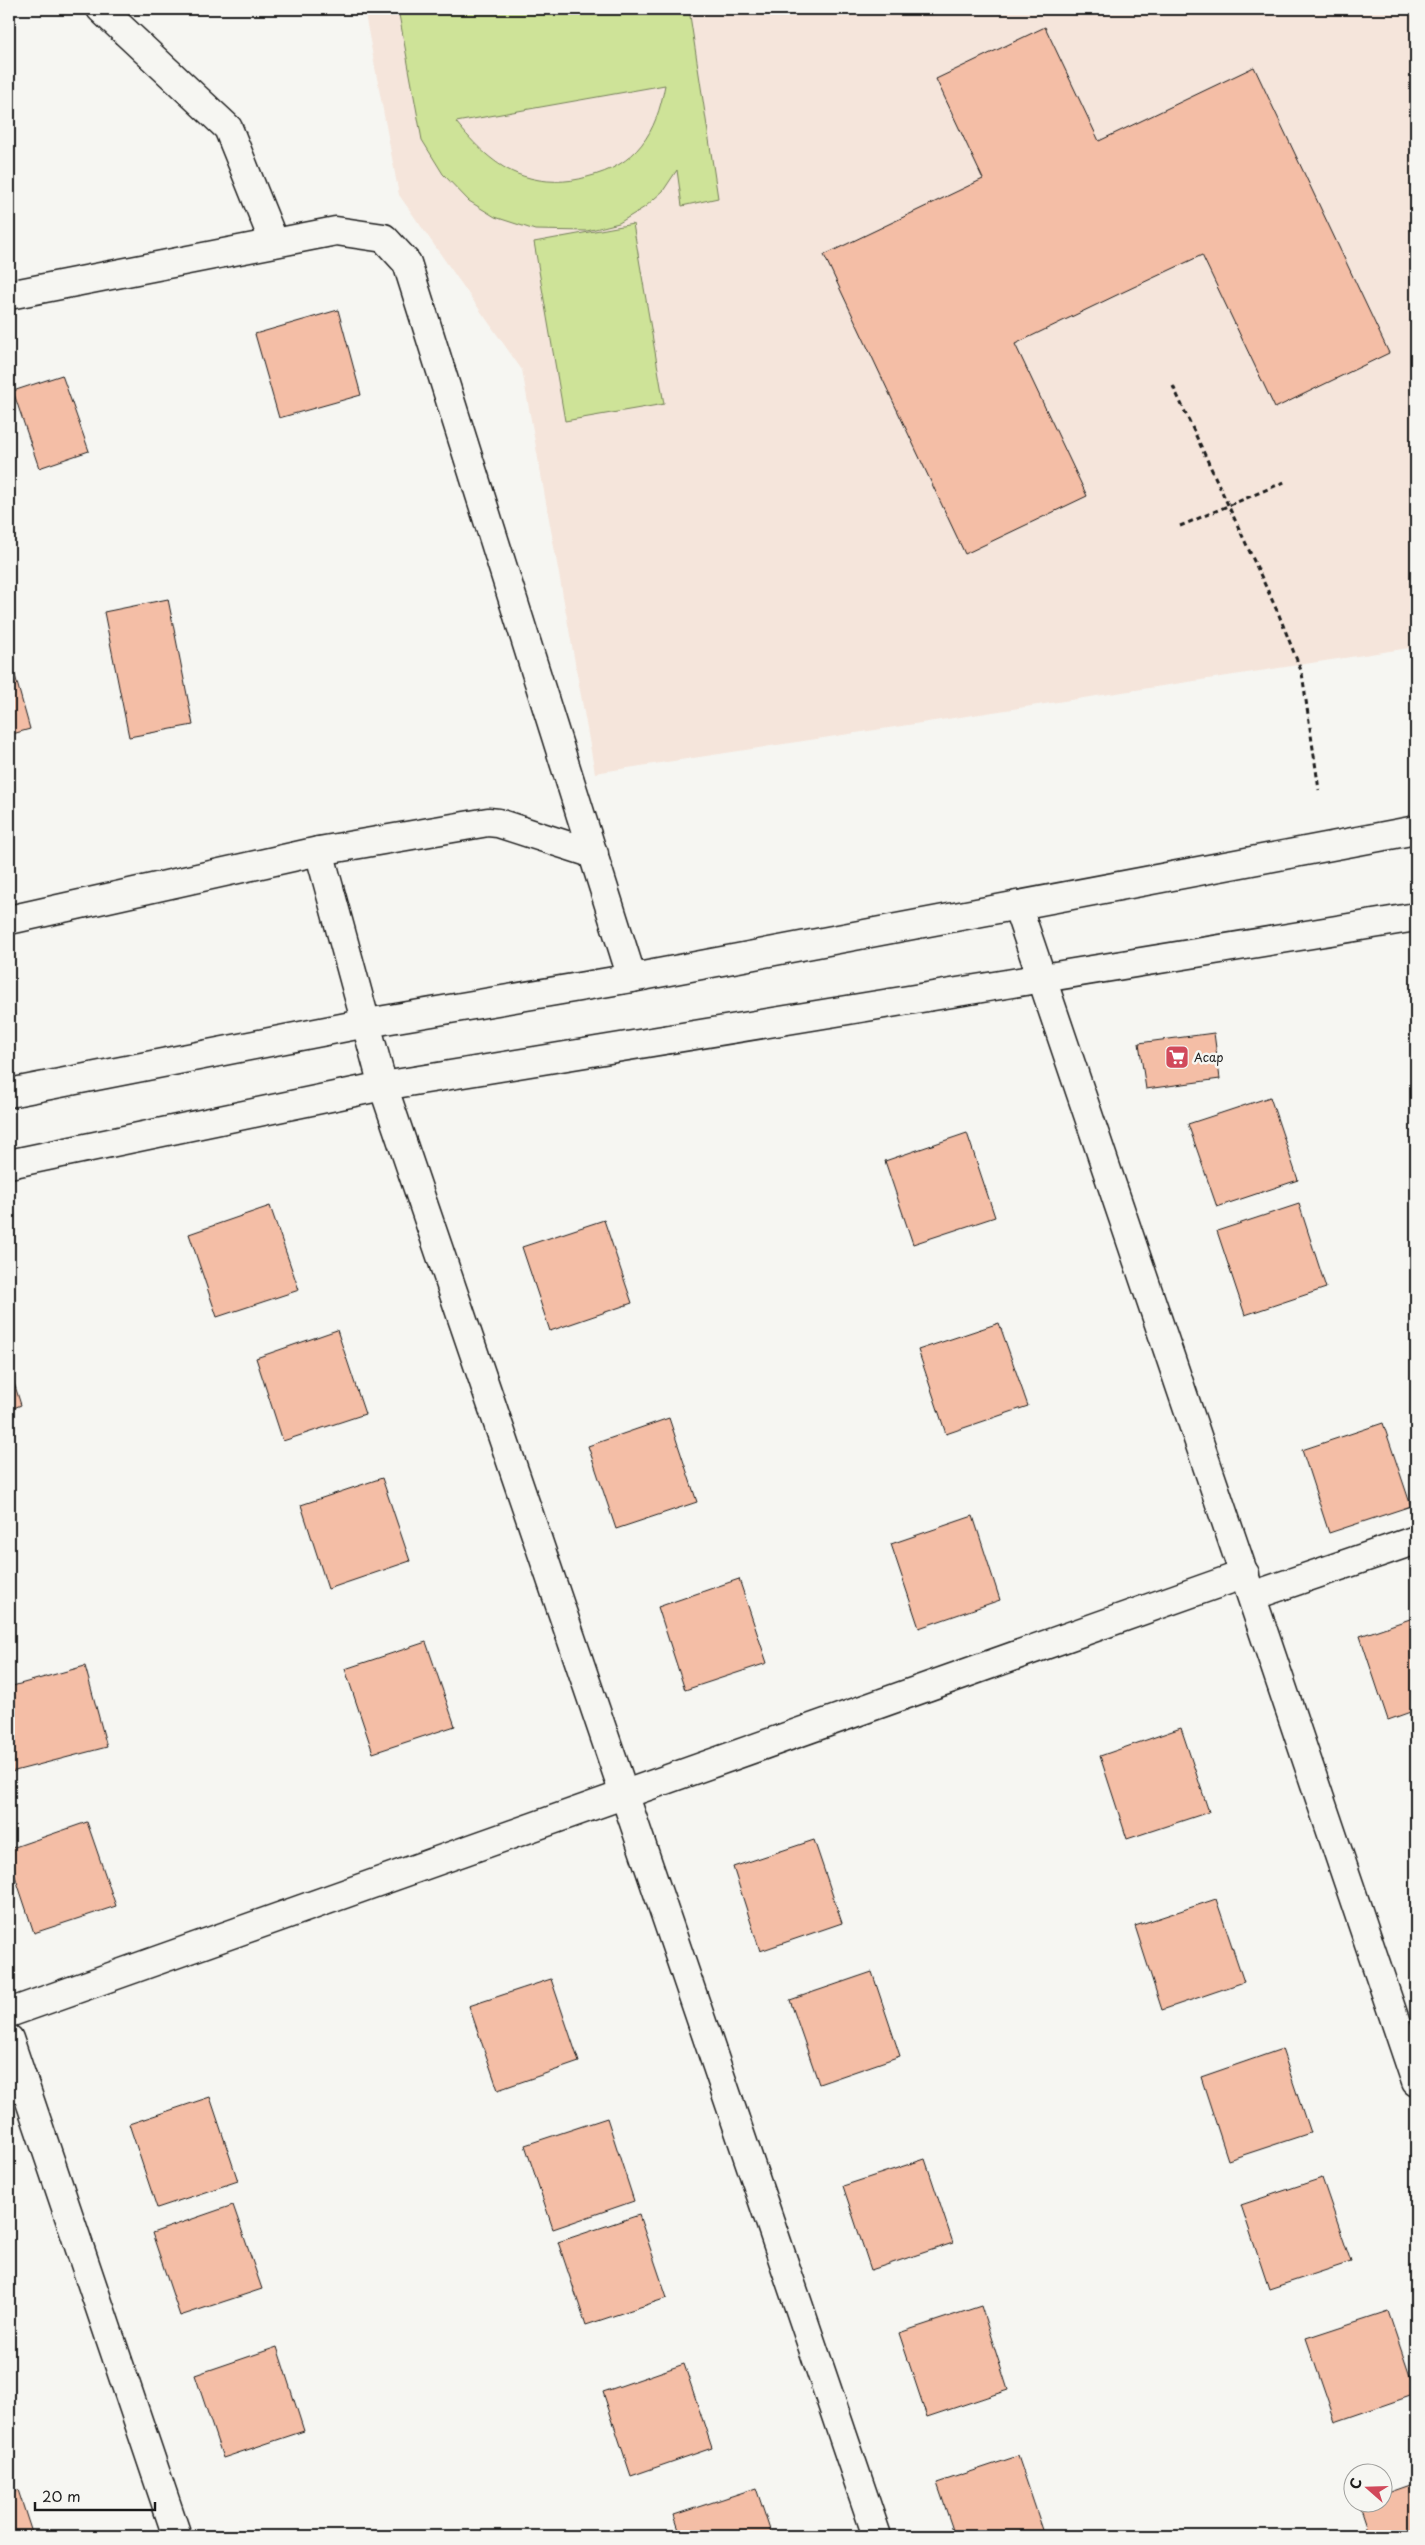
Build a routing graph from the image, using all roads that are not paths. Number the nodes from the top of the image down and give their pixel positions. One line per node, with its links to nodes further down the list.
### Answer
1 (101, 9): 2 (street)
2 (274, 242): 3 (street); 6 (street)
3 (9, 295)
4 (1416, 830): 7 (street)
5 (319, 850): 6 (street); 9 (street); 12 (street)
6 (594, 854): 10 (street)
7 (1017, 905): 10 (street); 11 (street)
8 (1416, 917): 11 (street)
9 (9, 920)
10 (632, 978): 12 (street)
11 (1041, 978): 13 (street); 17 (street)
12 (367, 1023): 13 (street); 14 (street)
13 (383, 1086): 15 (street); 18 (street)
14 (9, 1093)
15 (9, 1164)
16 (1416, 1540): 17 (street)
17 (1249, 1585): 18 (street); 21 (street)
18 (624, 1795): 19 (street); 23 (street)
19 (9, 2013)
20 (9, 2039): 22 (street)
21 (1416, 2082)
22 (177, 2536)
23 (877, 2536)

